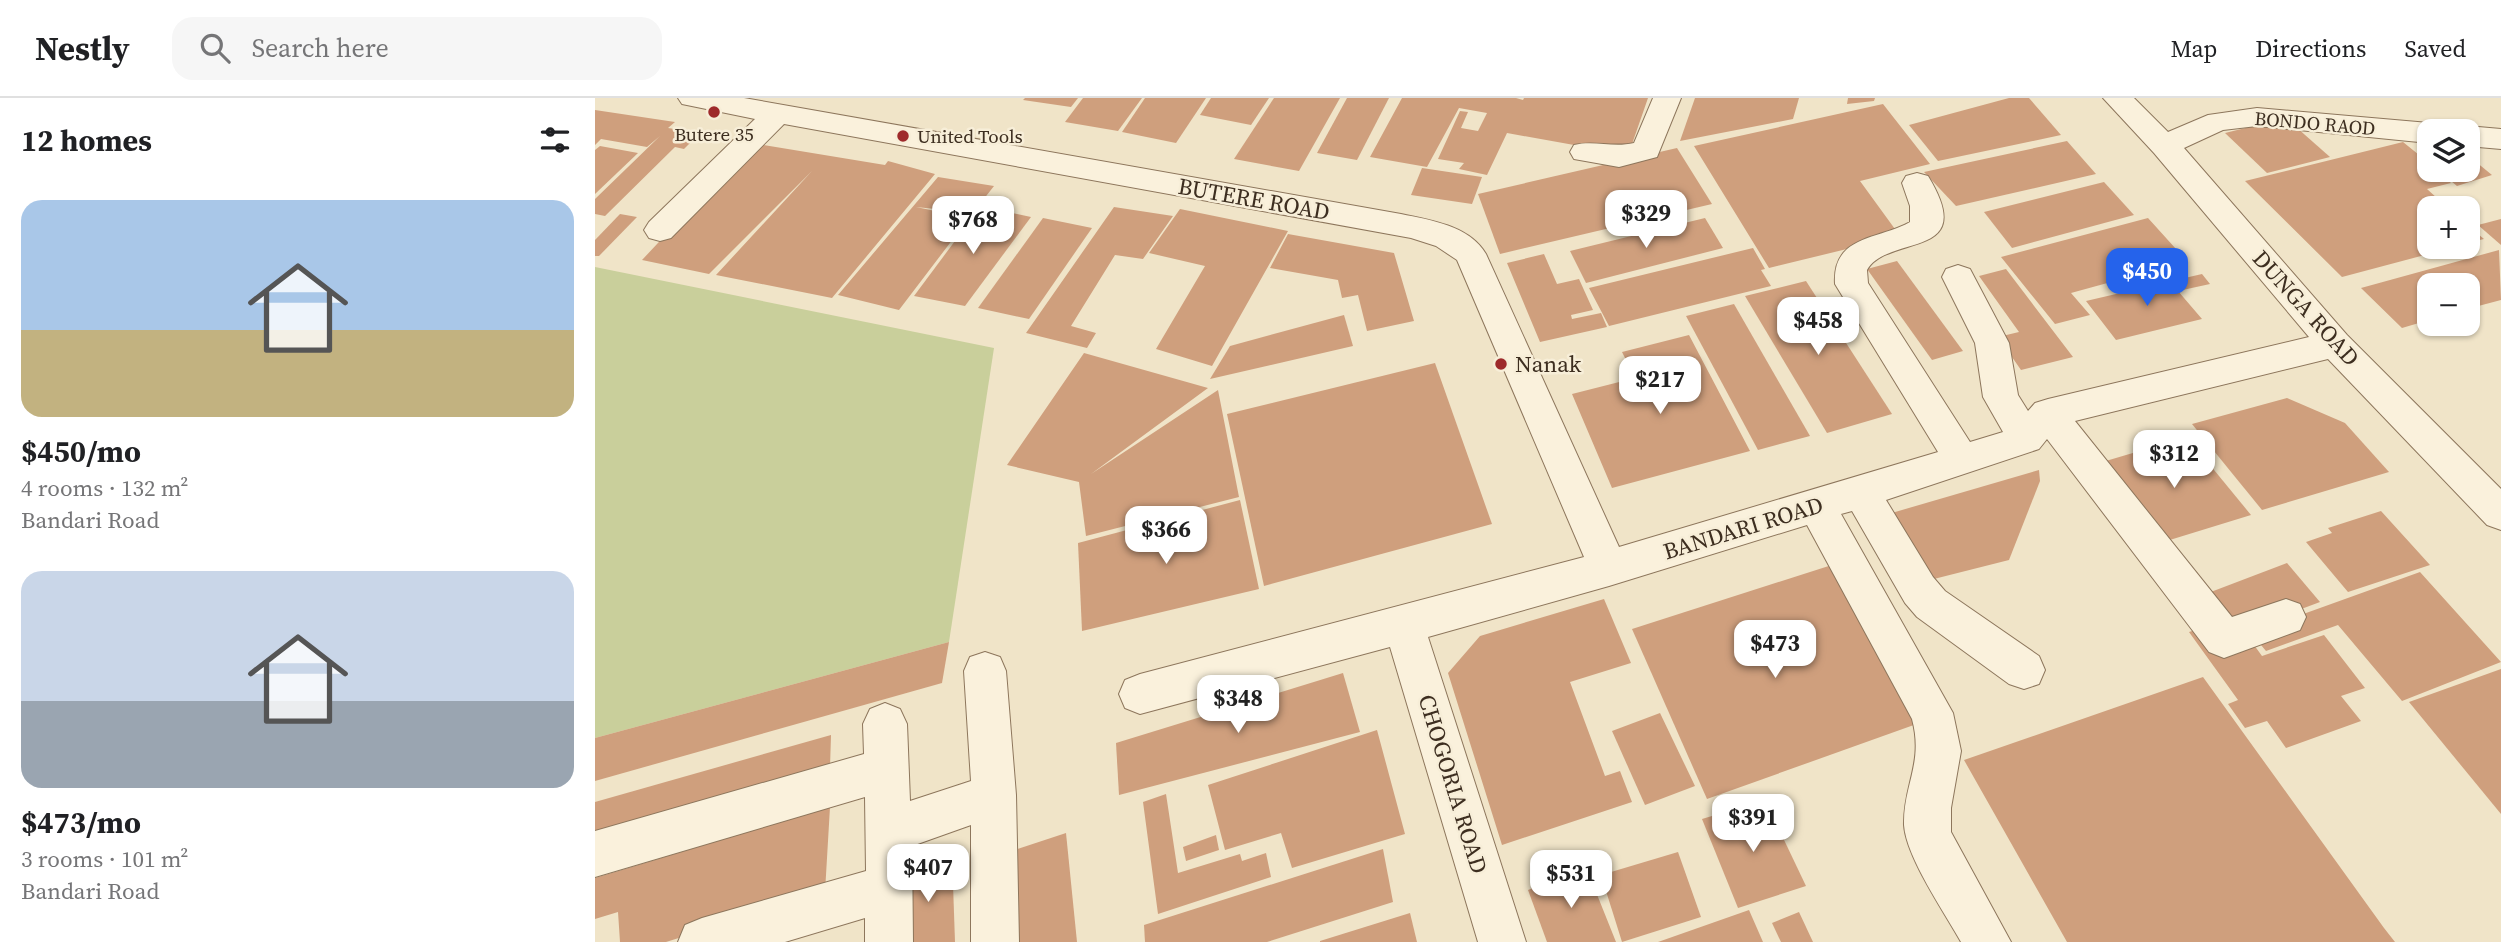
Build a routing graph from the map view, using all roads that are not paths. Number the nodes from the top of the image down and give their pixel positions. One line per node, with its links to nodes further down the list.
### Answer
1 (692, 98): 4 (street, BUTERE ROAD)
2 (1667, 98): 9 (street)
3 (2116, 98): 8 (street, DUNGA ROAD)
4 (777, 114): 11 (street); 19 (street, BUTERE ROAD)
5 (2417, 132): 8 (street, BONDO RAOD)
6 (2480, 137): 7 (street)
7 (2501, 139)
8 (2165, 146): 13 (street, DUNGA ROAD)
9 (1585, 152)
10 (1917, 183): 15 (street)
11 (660, 230)
12 (1958, 277): 14 (street)
13 (2335, 344): 14 (street, BANDARI ROAD); 18 (street, DUNGA ROAD)
14 (2037, 426): 15 (street, BANDARI ROAD); 20 (street)
15 (1962, 460): 16 (street, BANDARI ROAD)
16 (1861, 492): 17 (street, BANDARI ROAD); 22 (street)
17 (1816, 505): 19 (street, BANDARI ROAD); 35 (street)
18 (2501, 514)
19 (1609, 569): 21 (street, BANDARI ROAD)
20 (2286, 617)
21 (1404, 627): 24 (street, BANDARI ROAD); 34 (street, CHOGORIA ROAD)
22 (2024, 670)
23 (985, 671): 27 (street)
24 (1140, 694)
25 (884, 724): 26 (street)
26 (887, 769): 28 (street); 29 (street)
27 (994, 795): 28 (street); 33 (street)
28 (889, 831): 30 (street)
29 (595, 855)
30 (889, 888): 31 (street); 32 (street)
31 (702, 942)
32 (889, 942)
33 (995, 942)
34 (1502, 942)
35 (1987, 942)

